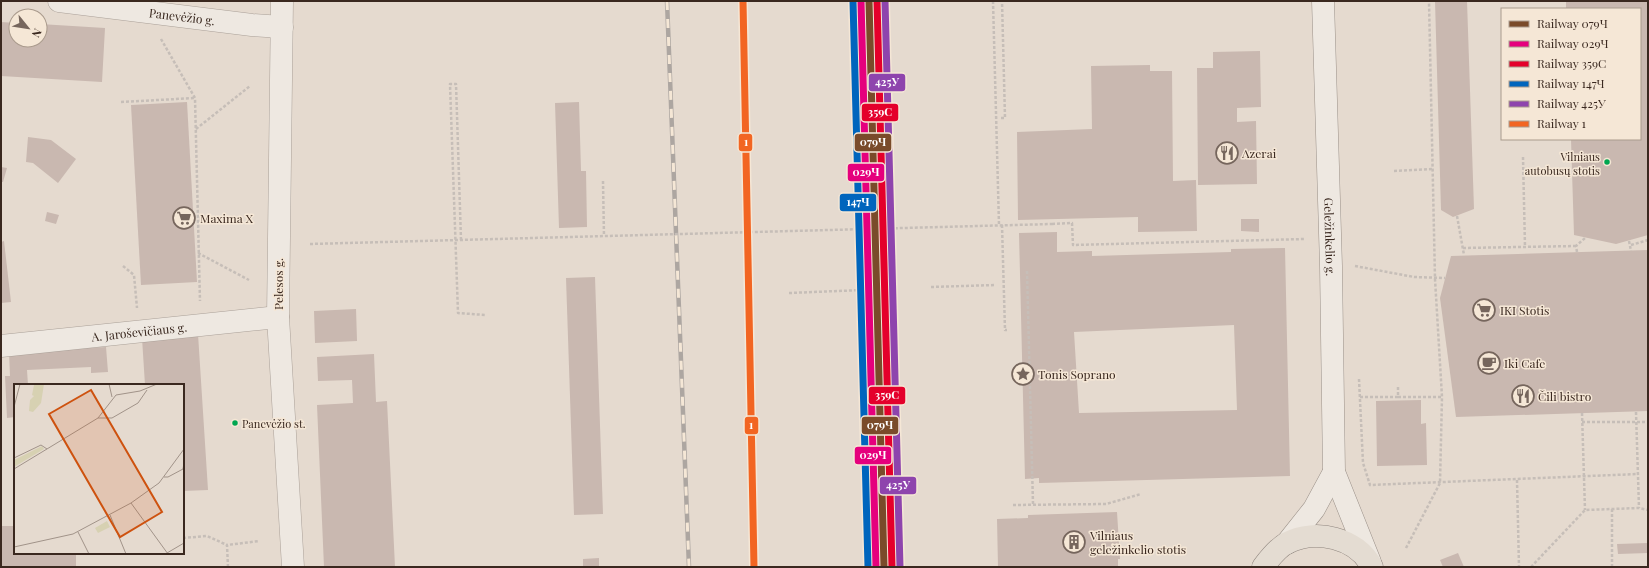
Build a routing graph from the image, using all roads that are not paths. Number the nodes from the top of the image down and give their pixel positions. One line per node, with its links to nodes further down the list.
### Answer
1 (59, 1): 4 (street, Panevėžio g.)
2 (282, 1): 4 (street, Pelesos g.)
3 (1323, 1): 7 (street, Geležinkelio g.)
4 (282, 27): 5 (street, Pelesos g.)
5 (278, 317): 6 (street, A. Jaroševičiaus g.); 10 (street, Pelesos g.)
6 (1, 346)
7 (1334, 472): 8 (street, Geležinkelio g.); 9 (street, Geležinkelio g.)
8 (1287, 543): 9 (main road, Geležinkelio g.); 11 (main road, Geležinkelio g.)
9 (1371, 565)
10 (293, 567)
11 (1263, 567)

